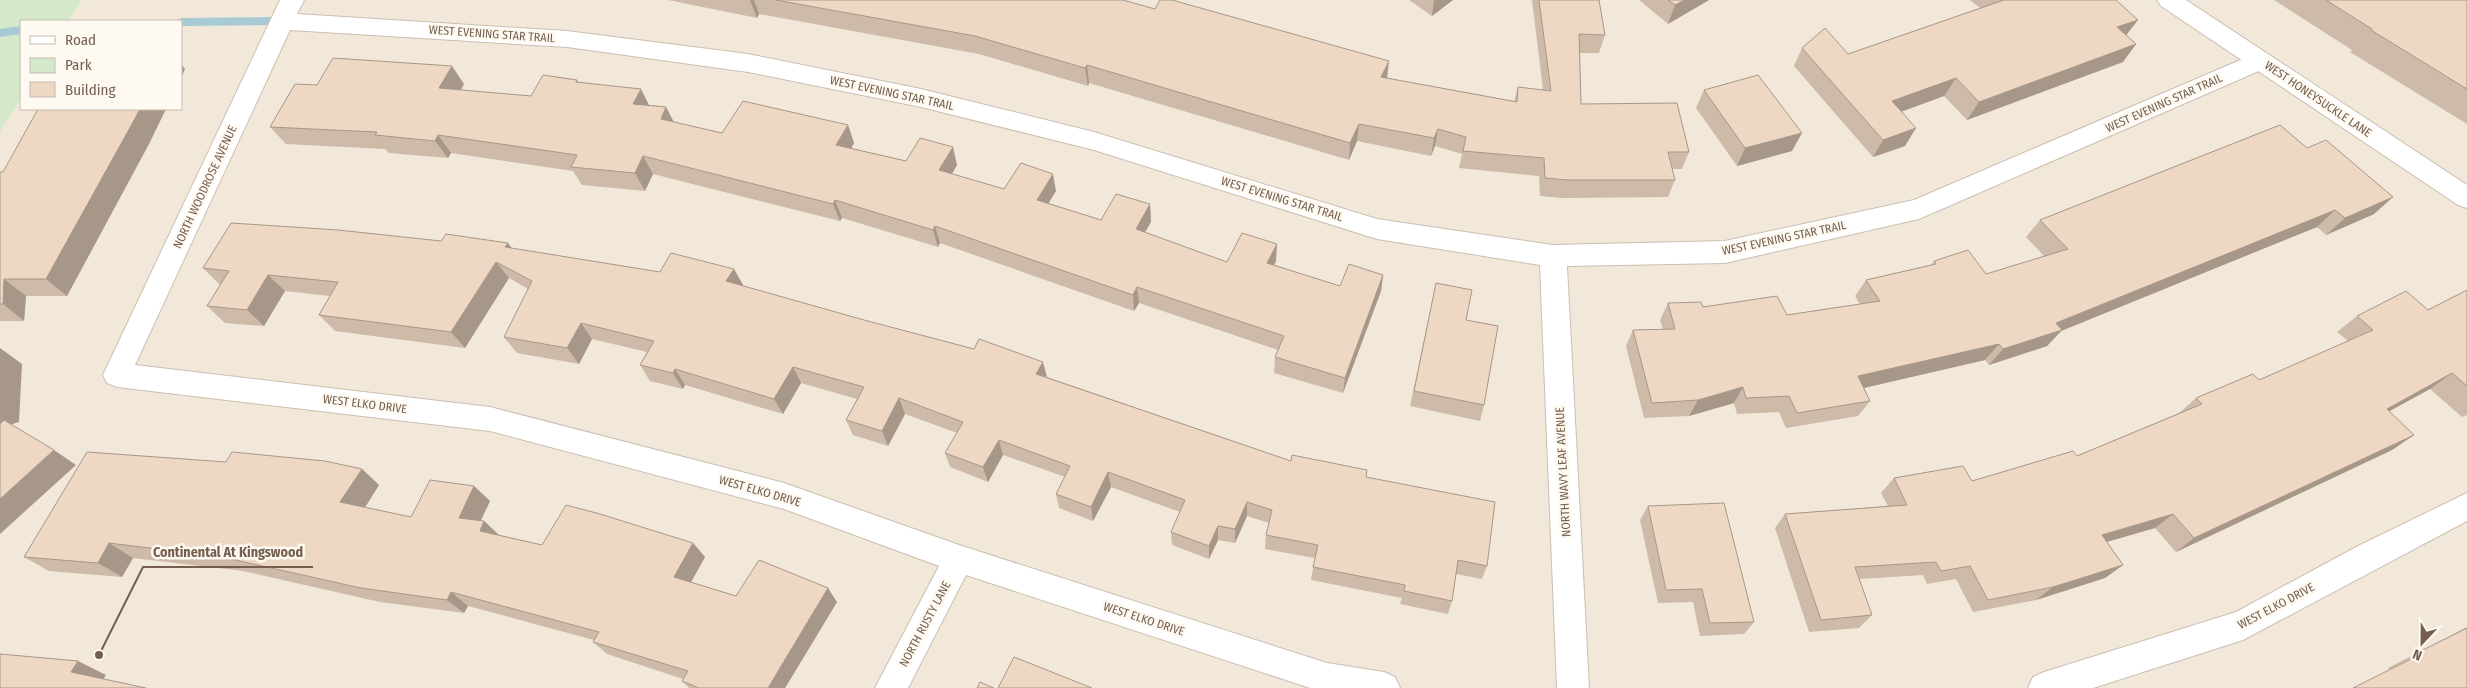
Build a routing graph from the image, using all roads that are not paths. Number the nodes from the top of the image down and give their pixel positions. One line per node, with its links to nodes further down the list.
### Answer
1 (2169, 0): 3 (street, WEST HONEYSUCKLE LANE)
2 (288, 10): 5 (street, WEST EVENING STAR TRAIL); 6 (street, NORTH WOODROSE AVENUE)
3 (2260, 61): 4 (street, WEST HONEYSUCKLE LANE); 5 (street, WEST EVENING STAR TRAIL)
4 (2467, 198)
5 (1553, 256): 11 (street, NORTH WAVY LEAF AVENUE)
6 (117, 375): 8 (street, WEST ELKO DRIVE)
7 (2467, 506): 12 (street, WEST ELKO DRIVE)
8 (959, 559): 9 (street, NORTH RUSTY LANE); 10 (street, WEST ELKO DRIVE)
9 (891, 688)
10 (1384, 688)
11 (1573, 688)
12 (2044, 688)

